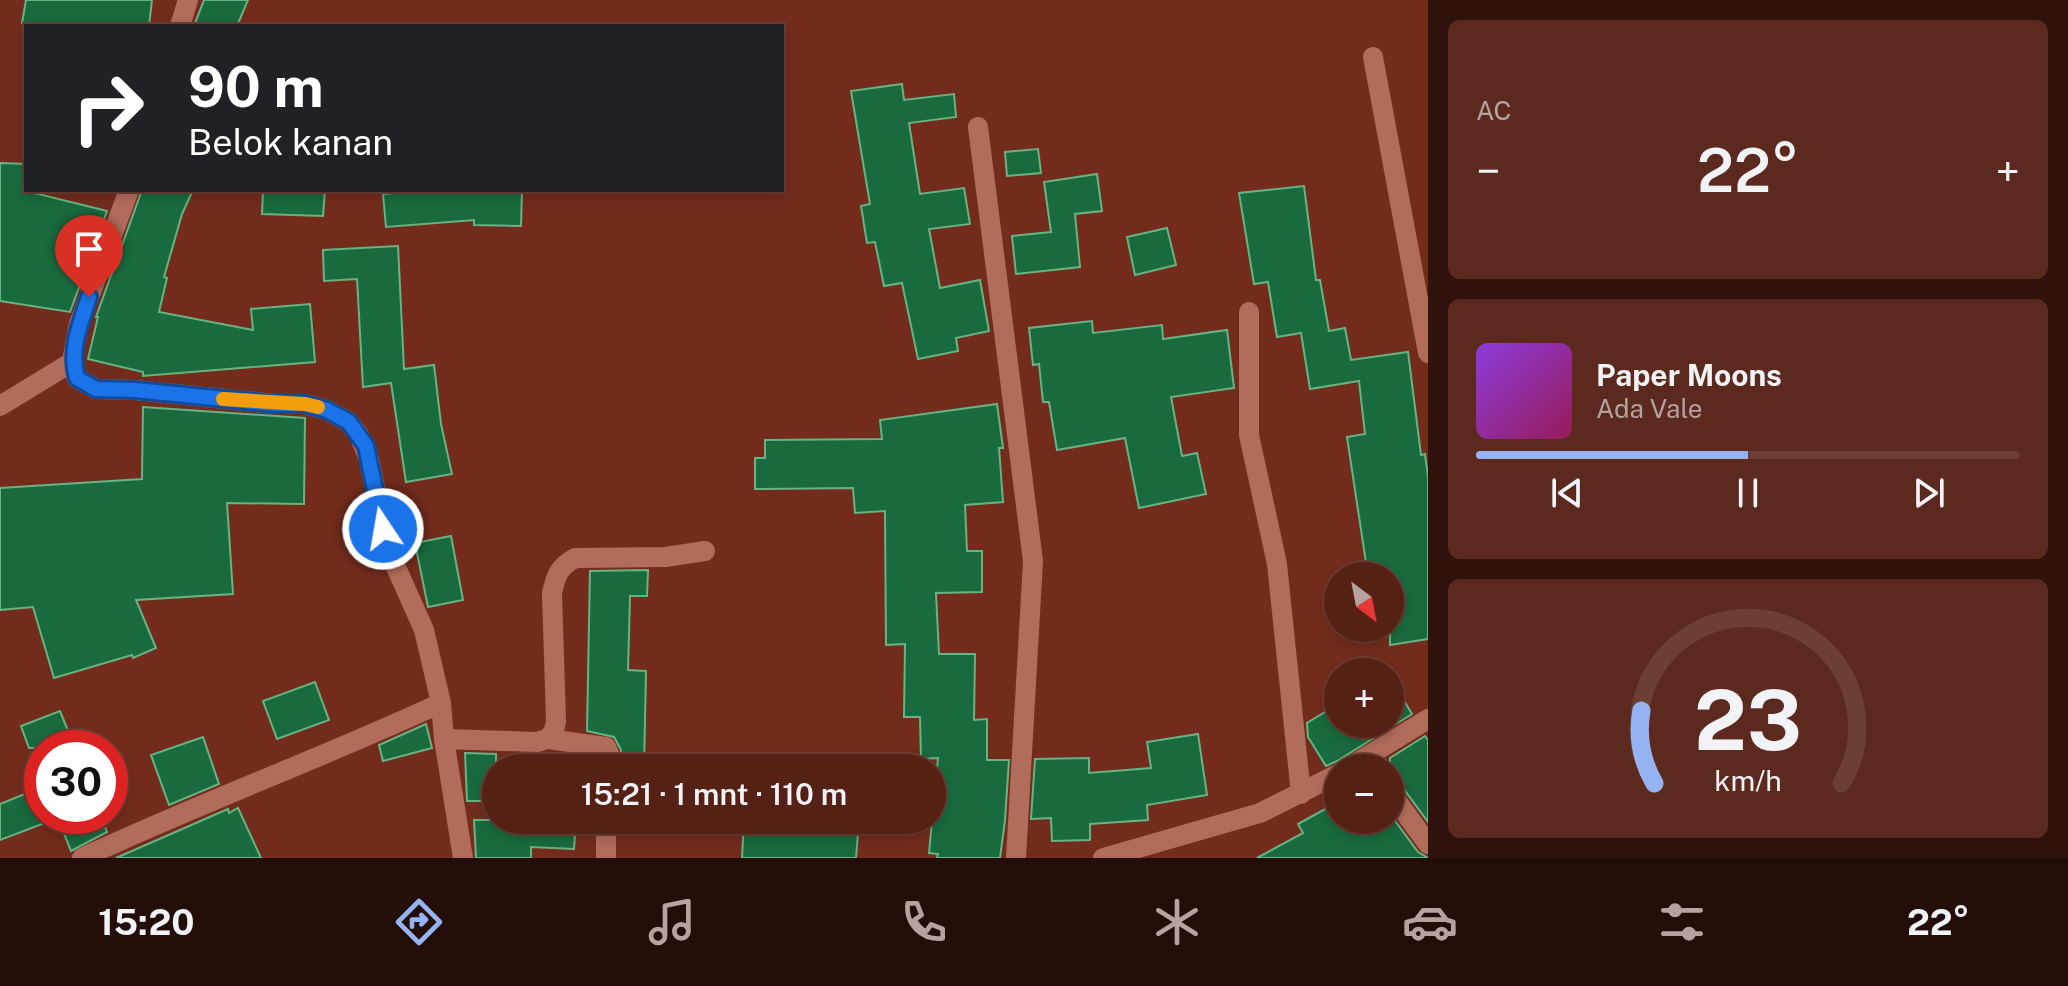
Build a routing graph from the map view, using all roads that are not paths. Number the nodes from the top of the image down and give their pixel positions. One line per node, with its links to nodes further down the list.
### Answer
1 (188, 0): 2 (street)
2 (181, 24)
3 (1373, 57): 7 (street)
4 (978, 127): 25 (street)
5 (128, 192): 8 (street)
6 (1249, 312): 18 (street)
7 (1428, 353)
8 (72, 362): 9 (street); 11 (street)
9 (0, 406)
10 (705, 551): 14 (street)
11 (441, 703): 13 (street); 22 (street)
12 (1428, 719): 16 (street)
13 (444, 739): 14 (street); 23 (street)
14 (548, 739): 15 (street)
15 (609, 754)
16 (1378, 754)
17 (1324, 782): 18 (street)
18 (1301, 794): 26 (street)
19 (1404, 811): 21 (street)
20 (606, 834): 24 (street)
21 (1428, 844)
22 (82, 858)
23 (463, 858)
24 (606, 858)
25 (1016, 858)
26 (1103, 858)

